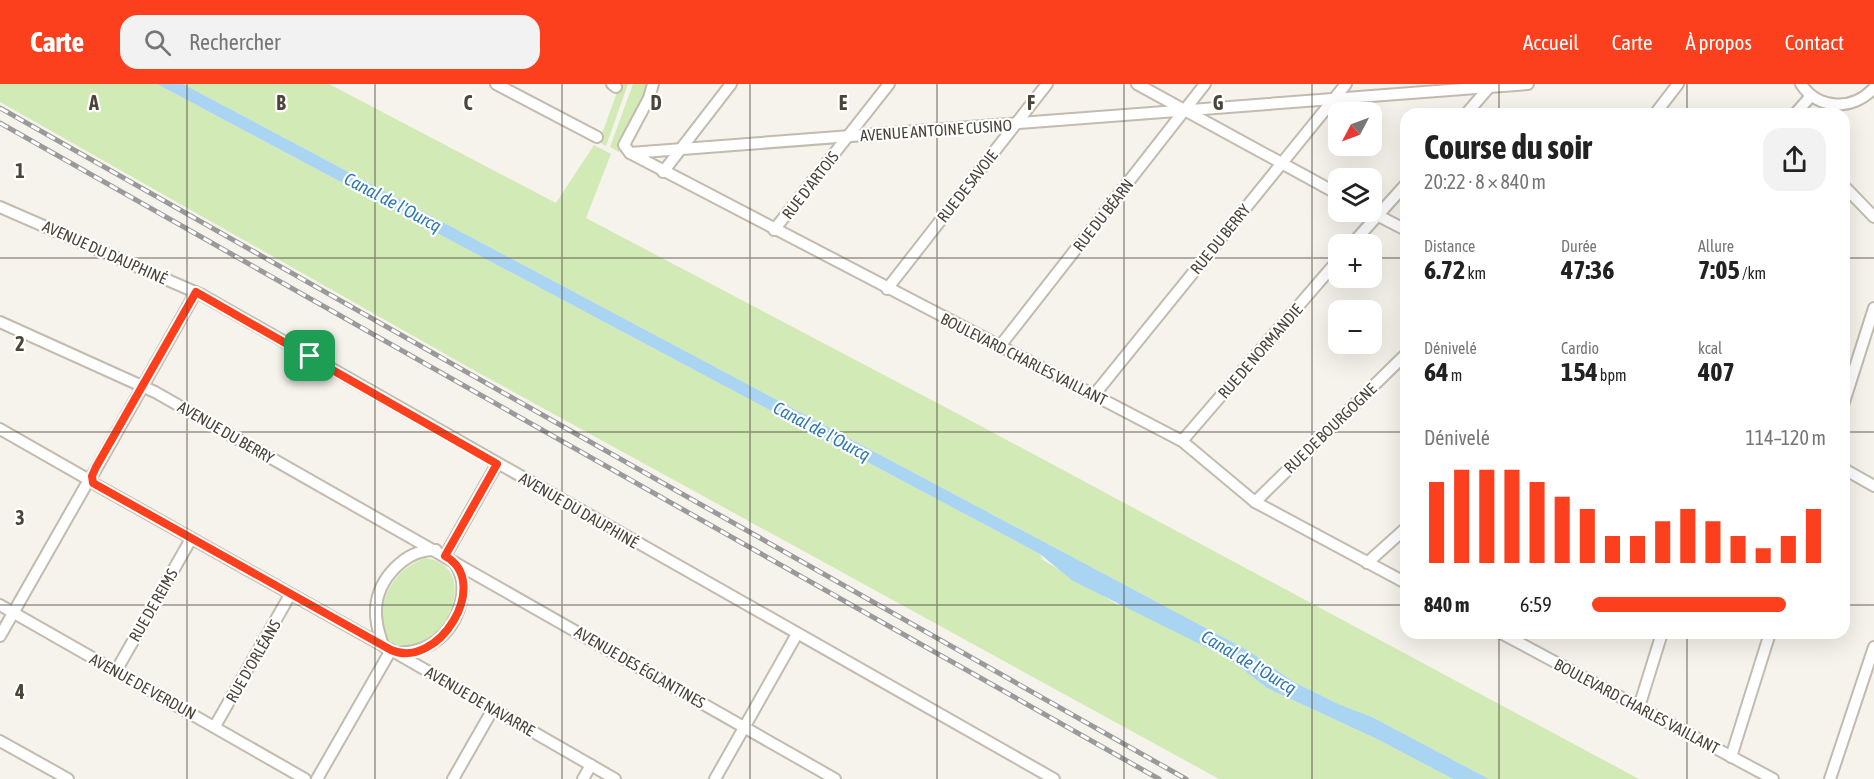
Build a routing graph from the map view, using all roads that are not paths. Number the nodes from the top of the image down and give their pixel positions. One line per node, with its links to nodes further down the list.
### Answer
1 (496, 84): 24 (street)
2 (653, 84): 26 (street)
3 (730, 84): 25 (street)
4 (889, 84): 23 (street, RUE D'ARTOIS)
5 (1047, 84): 22 (street, RUE DE SAVOIE)
6 (1137, 84): 21 (street)
7 (1205, 84): 21 (street, RUE DU BÉARN)
8 (1346, 84): 15 (street, RUE DU BERRY)
9 (1528, 84): 12 (street, AVENUE ANTOINE CUSINO)
10 (1678, 84): 17 (street)
11 (1801, 84): 14 (street)
12 (1491, 85): 15 (street, AVENUE ANTOINE CUSINO); 16 (street)
13 (1874, 88): 20 (street)
14 (1812, 96): 18 (street); 19 (street)
15 (1335, 97): 21 (street, AVENUE ANTOINE CUSINO); 27 (street, RUE DU BERRY)
16 (1471, 108)
17 (1660, 108)
18 (1801, 108)
19 (1823, 108)
20 (1828, 108)
21 (1185, 110): 22 (street, AVENUE ANTOINE CUSINO); 27 (street); 43 (street, RUE DU BÉARN)
22 (1015, 123): 23 (street, AVENUE ANTOINE CUSINO); 39 (street, RUE DE SAVOIE)
23 (848, 136): 25 (street, AVENUE ANTOINE CUSINO); 37 (street, RUE D'ARTOIS)
24 (597, 137)
25 (680, 148): 26 (street, AVENUE ANTOINE CUSINO); 28 (street)
26 (630, 153): 28 (street, BOULEVARD CHARLES VAILLANT)
27 (1282, 163): 29 (street); 47 (street, RUE DU BERRY)
28 (663, 172): 37 (street, BOULEVARD CHARLES VAILLANT)
29 (1328, 188)
30 (1400, 190): 32 (street)
31 (1850, 192): 35 (street)
32 (1382, 206)
33 (0, 207): 40 (street, AVENUE DU DAUPHINÉ)
34 (1382, 217): 36 (street)
35 (1874, 217)
36 (1400, 227)
37 (774, 230): 39 (street, BOULEVARD CHARLES VAILLANT)
38 (1328, 272): 49 (street, RUE DE NORMANDIE)
39 (887, 289): 43 (street, BOULEVARD CHARLES VAILLANT)
40 (196, 292): 46 (street); 50 (street, AVENUE DU DAUPHINÉ)
41 (1874, 308): 45 (street)
42 (0, 322): 46 (street, AVENUE DU BERRY)
43 (1000, 346): 47 (street, BOULEVARD CHARLES VAILLANT)
44 (1400, 360): 54 (street, RUE DE BOURGOGNE)
45 (1850, 383)
46 (142, 386): 52 (street); 57 (street, AVENUE DU BERRY)
47 (1094, 395): 49 (street, BOULEVARD CHARLES VAILLANT)
48 (0, 429): 52 (street, AVENUE DE NAVARRE)
49 (1182, 441): 54 (street, BOULEVARD CHARLES VAILLANT)
50 (497, 464): 57 (street); 63 (street, AVENUE DU DAUPHINÉ)
51 (1850, 472): 53 (street)
52 (89, 480): 56 (street, AVENUE DE NAVARRE); 62 (street)
53 (1874, 486)
54 (1255, 502): 58 (street, BOULEVARD CHARLES VAILLANT)
55 (1400, 533): 58 (street)
56 (190, 539): 60 (street, AVENUE DE NAVARRE); 70 (street, RUE DE REIMS)
57 (445, 555): 69 (street); 69 (street); 74 (street, AVENUE DES ÉGLANTINES)
58 (1367, 563): 59 (street, BOULEVARD CHARLES VAILLANT)
59 (1400, 580)
60 (290, 595): 69 (street, AVENUE DE NAVARRE); 73 (street, RUE D'ORLÉANS)
61 (0, 605): 62 (street, AVENUE DE VERDUN)
62 (13, 613): 64 (street); 70 (street, AVENUE DE VERDUN)
63 (797, 634): 74 (street); 86 (street, AVENUE DU DAUPHINÉ)
64 (0, 636)
65 (1518, 639): 71 (street, BOULEVARD CHARLES VAILLANT)
66 (1660, 639): 71 (street)
67 (1768, 639): 76 (street)
68 (1874, 647): 88 (street)
69 (390, 650): 72 (street, AVENUE DE NAVARRE); 80 (street)
70 (116, 670): 73 (street, AVENUE DE VERDUN)
71 (1639, 707): 76 (street, BOULEVARD CHARLES VAILLANT)
72 (493, 709): 77 (street, AVENUE DE NAVARRE); 81 (street)
73 (215, 726): 79 (street, AVENUE DE VERDUN)
74 (744, 727): 84 (street); 85 (street, AVENUE DES ÉGLANTINES)
75 (0, 741): 78 (street)
76 (1731, 757): 87 (street, BOULEVARD CHARLES VAILLANT)
77 (591, 765): 82 (street); 83 (street, AVENUE DE NAVARRE)
78 (68, 779)
79 (305, 779)
80 (317, 779)
81 (453, 779)
82 (583, 779)
83 (615, 779)
84 (715, 779)
85 (836, 779)
86 (1054, 779)
87 (1773, 779)
88 (1830, 779)

